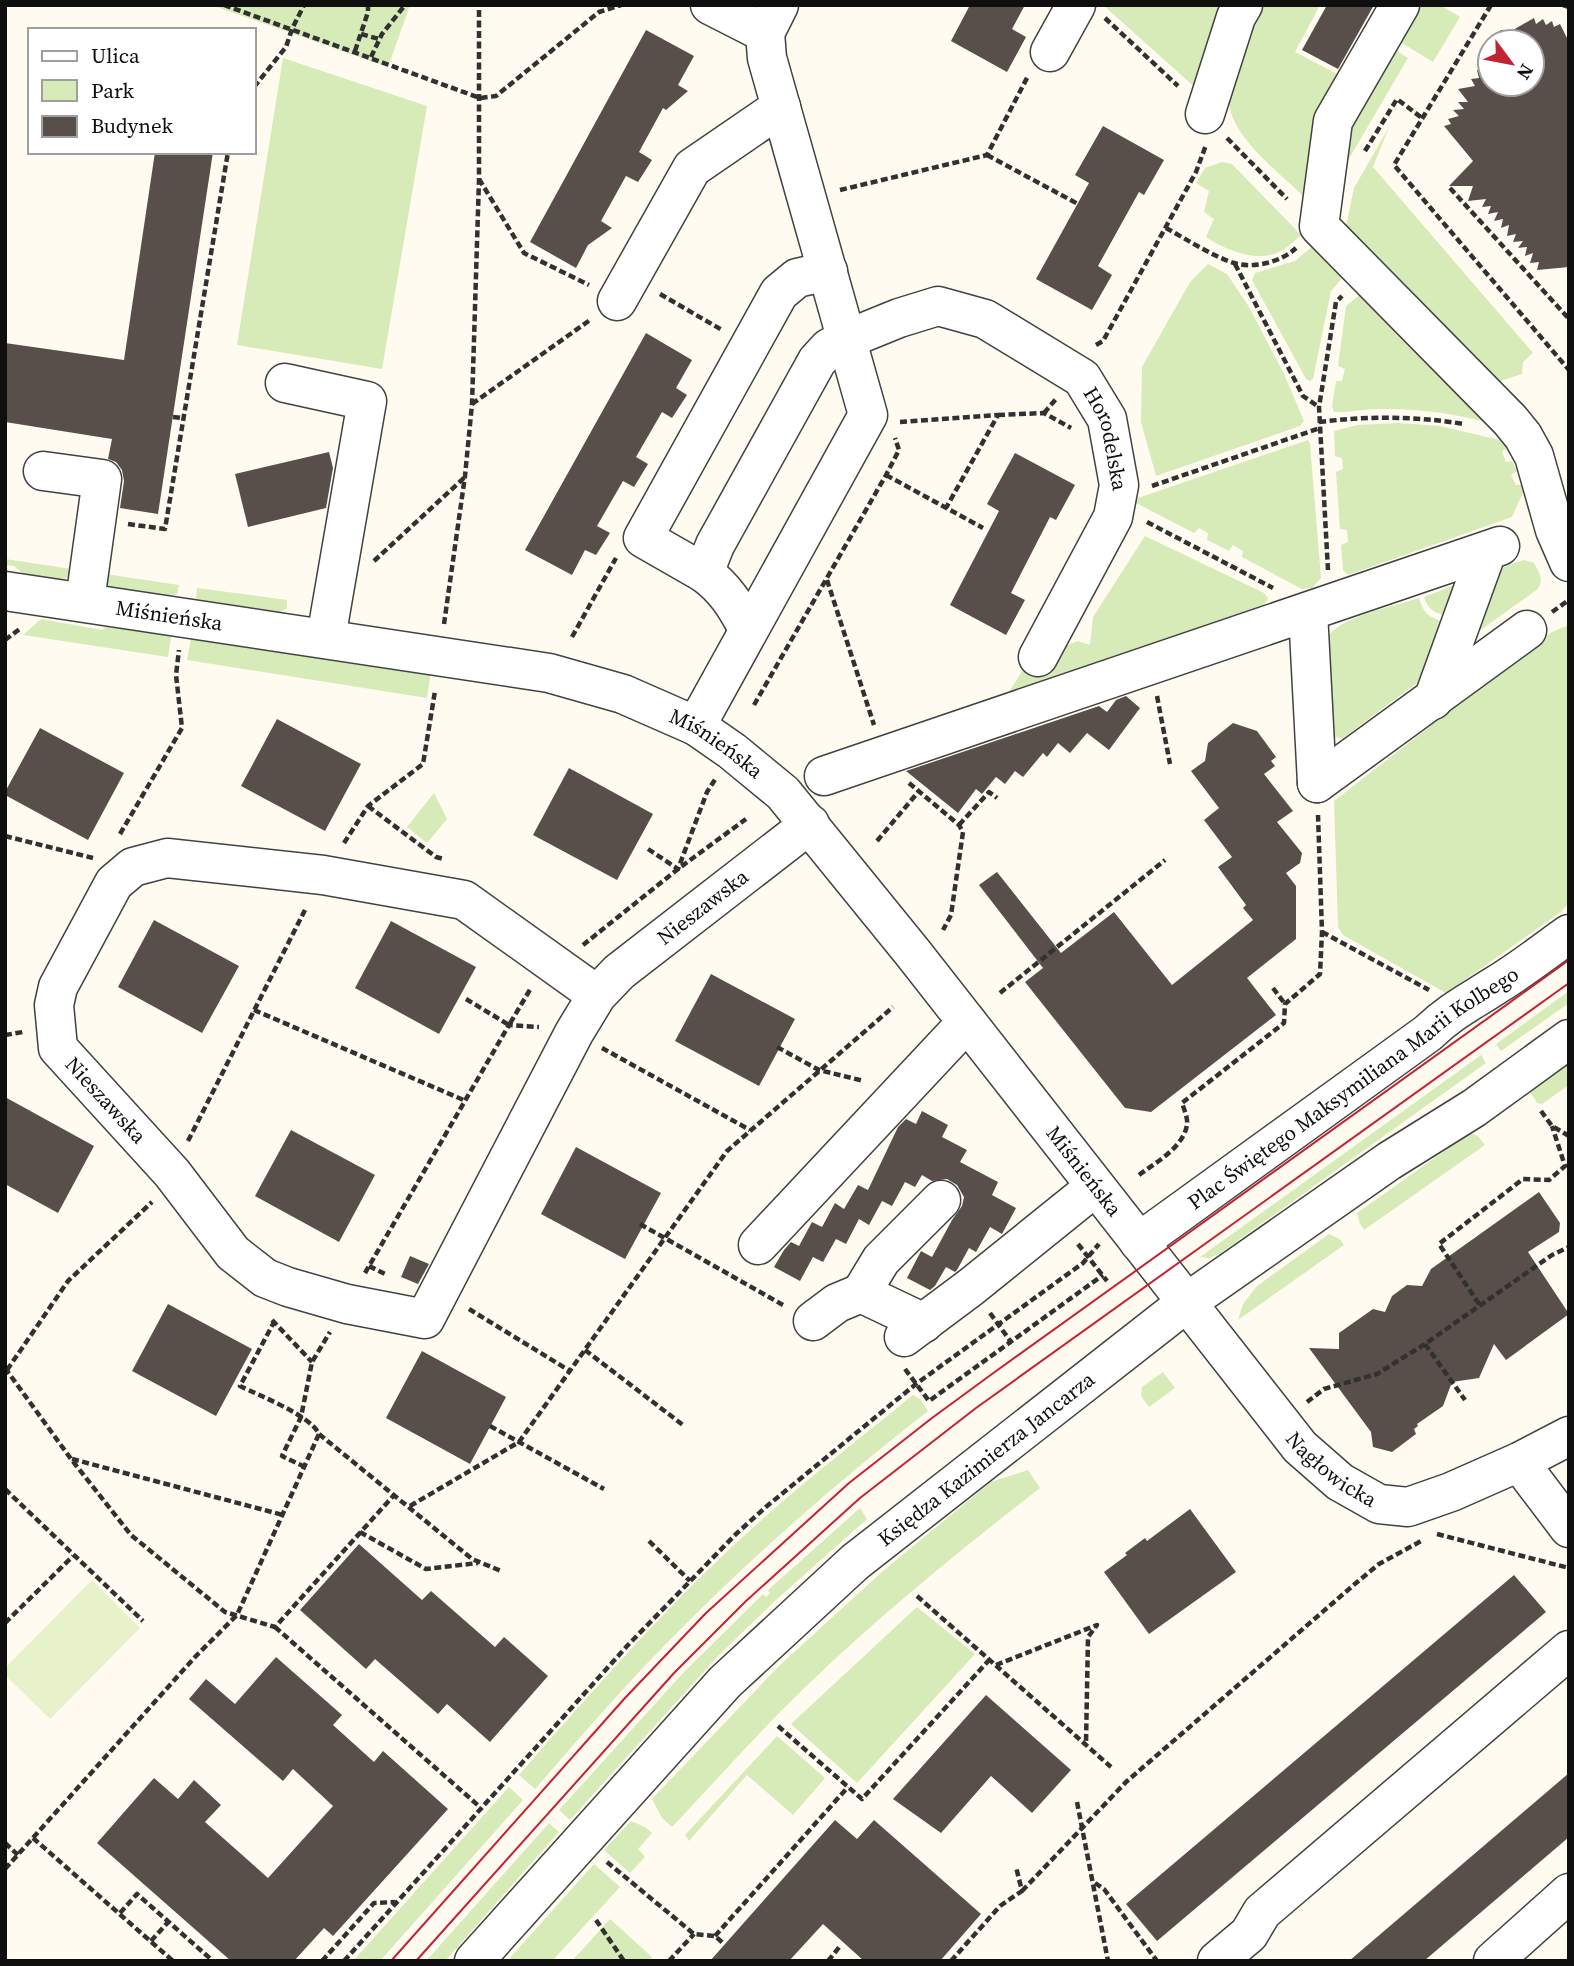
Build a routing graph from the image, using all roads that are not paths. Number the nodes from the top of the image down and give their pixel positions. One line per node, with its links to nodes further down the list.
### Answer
1 (710, 5): 5 (street)
2 (1243, 5): 8 (street)
3 (1400, 5): 14 (street)
4 (1089, 10): 6 (street)
5 (772, 19): 7 (street)
6 (1050, 52)
7 (781, 107): 9 (street); 10 (street)
8 (1205, 114)
9 (828, 271): 11 (street); 15 (street)
10 (617, 301)
11 (848, 339): 15 (street, Horodelska); 20 (street); 22 (street, Horodelska)
12 (285, 383): 21 (street)
13 (43, 471): 17 (street)
14 (1569, 562)
15 (704, 573): 20 (street)
16 (5, 591): 17 (street, Miśnieńska)
17 (85, 601): 21 (street, Miśnieńska)
18 (1319, 608): 23 (street); 23 (street); 25 (street)
19 (1537, 623): 23 (street)
20 (748, 629): 24 (street)
21 (326, 638): 24 (street, Miśnieńska)
22 (1038, 657)
23 (1433, 700)
24 (695, 726): 26 (street, Miśnieńska)
25 (824, 776)
26 (810, 824): 28 (street, Nieszawska); 29 (street, Miśnieńska)
27 (1569, 934): 33 (street, Plac Świętego Maksymiliana Marii Kolbego)
28 (597, 995): 28 (street, Nieszawska)
29 (967, 1022): 31 (street, Miśnieńska); 34 (street)
30 (1569, 1039): 36 (street, Księdza Kazimierza Jancarza)
31 (1095, 1186): 33 (street, Miśnieńska); 35 (street)
32 (941, 1200): 35 (street)
33 (1121, 1240): 36 (street, Miśnieńska)
34 (758, 1245)
35 (861, 1293): 37 (street)
36 (1186, 1303): 39 (street, Nagłowicka); 43 (street, Księdza Kazimierza Jancarza)
37 (813, 1321)
38 (1569, 1436): 39 (street, Nagłowicka)
39 (1519, 1462): 40 (street)
40 (1569, 1528)
41 (1569, 1650): 44 (street)
42 (1569, 1893): 45 (street)
43 (474, 1961)
44 (1217, 1961)
45 (1493, 1961)

